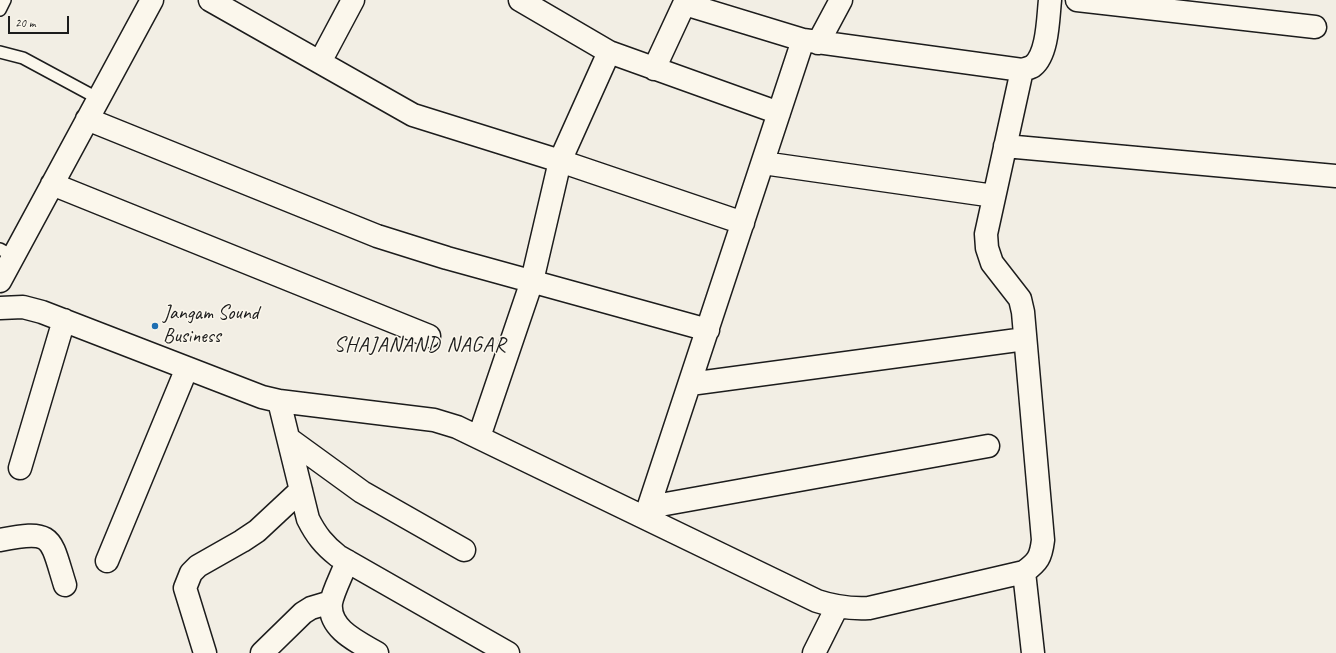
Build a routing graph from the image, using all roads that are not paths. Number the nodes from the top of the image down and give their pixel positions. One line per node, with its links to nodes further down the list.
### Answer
1 (5, 0): 10 (lane)
2 (152, 0): 18 (street)
3 (210, 0): 15 (street)
4 (353, 0): 15 (street)
5 (520, 0): 14 (street)
6 (841, 0): 12 (street)
7 (1050, 0): 17 (street)
8 (1077, 0): 11 (street)
9 (686, 2): 12 (street); 16 (street)
10 (0, 10)
11 (1315, 27)
12 (811, 42): 17 (street); 19 (street)
13 (0, 52): 18 (lane)
14 (609, 52): 16 (street); 22 (street)
15 (320, 62): 22 (street)
16 (654, 69): 19 (street)
17 (1022, 70): 21 (street)
18 (99, 99): 20 (street)
19 (779, 113): 23 (street)
20 (87, 119): 25 (street); 30 (street)
21 (1005, 146): 24 (street); 26 (street)
22 (560, 162): 27 (street); 30 (street)
23 (763, 164): 26 (street); 27 (street)
24 (1336, 176)
25 (52, 184): 28 (street); 34 (street)
26 (994, 196): 35 (street)
27 (743, 223): 33 (street)
28 (7, 252): 29 (street)
29 (0, 281)
30 (532, 281): 33 (street); 39 (street)
31 (0, 308): 32 (street)
32 (64, 320): 36 (street); 42 (street)
33 (708, 330): 37 (street)
34 (429, 336)
35 (1025, 339): 37 (street); 49 (street)
36 (187, 368): 38 (street); 47 (street)
37 (690, 384): 44 (street)
38 (279, 402): 39 (street); 40 (street)
39 (479, 437): 44 (street)
40 (289, 439): 43 (street); 46 (street)
41 (988, 446): 44 (street)
42 (20, 468)
43 (301, 490): 48 (street); 54 (street)
44 (647, 512): 52 (street)
45 (0, 540): 50 (street)
46 (464, 550)
47 (107, 561)
48 (347, 562): 51 (street); 56 (street)
49 (1024, 572): 52 (street); 58 (street)
50 (65, 585)
51 (331, 602): 53 (street); 55 (street)
52 (837, 607): 57 (street)
53 (364, 650)
54 (205, 653)
55 (262, 653)
56 (508, 653)
57 (814, 653)
58 (1033, 653)

